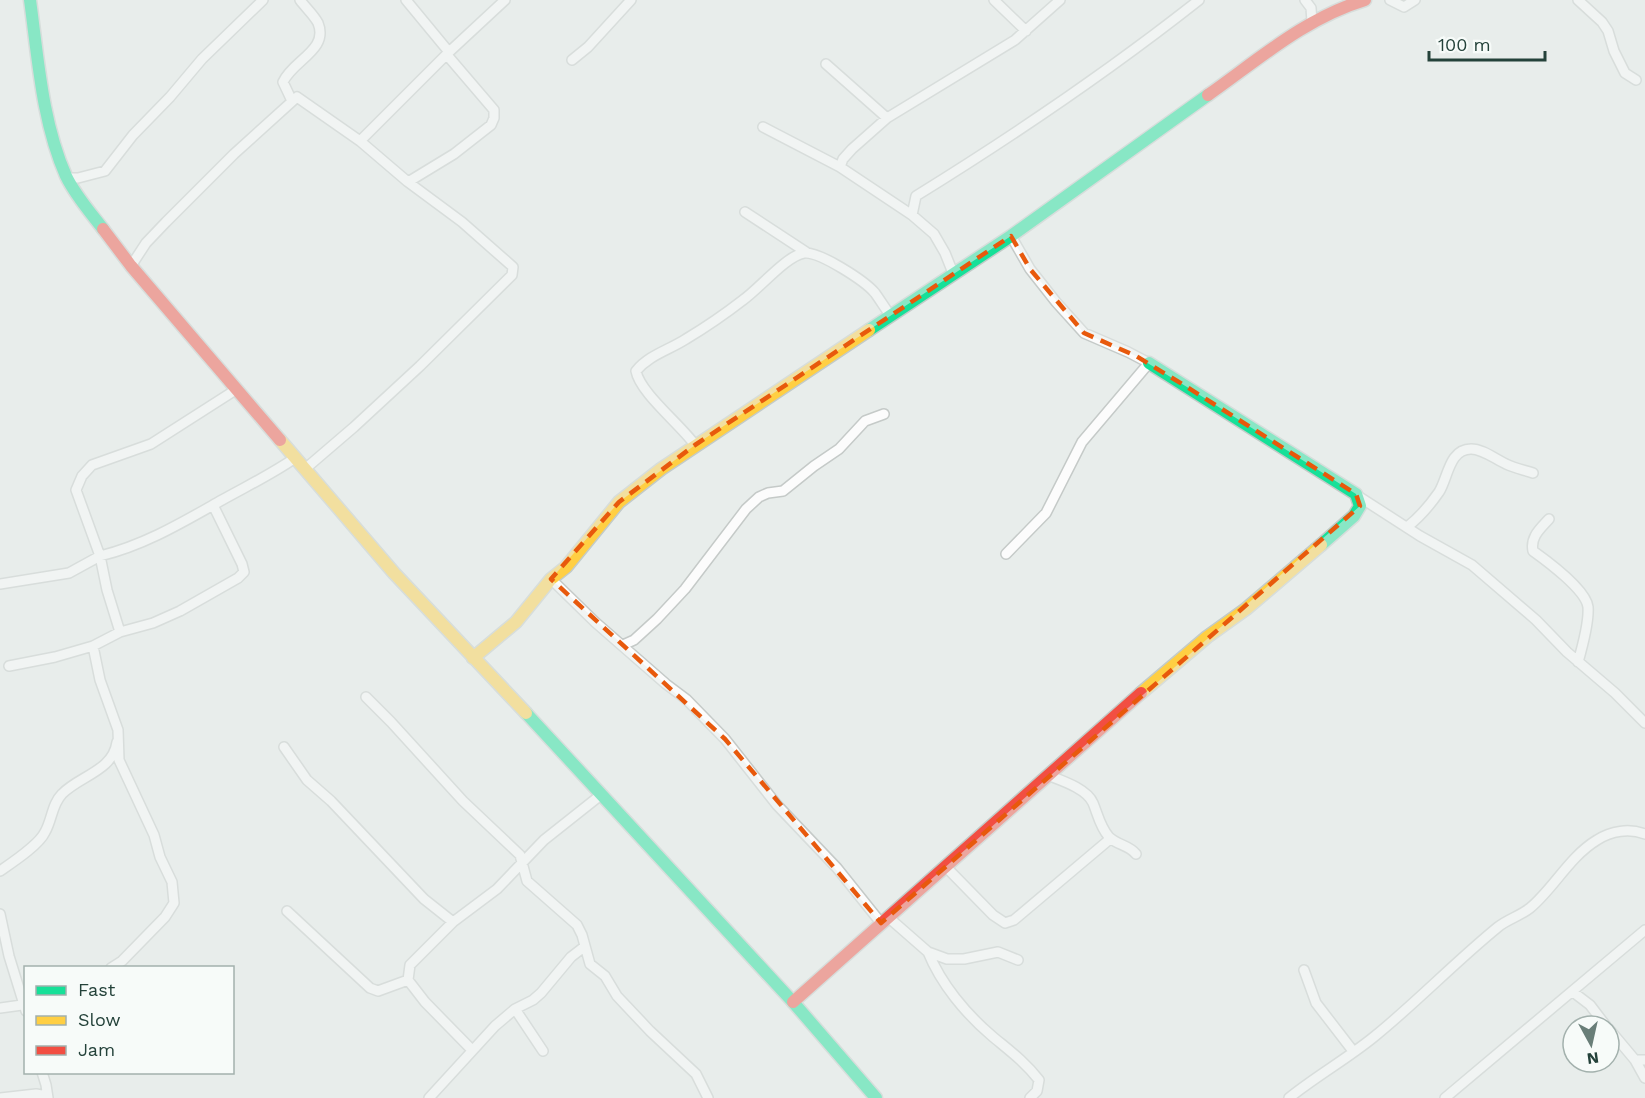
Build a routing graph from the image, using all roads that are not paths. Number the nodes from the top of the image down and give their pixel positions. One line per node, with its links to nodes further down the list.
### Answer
1 (30, 0): 26 (street)
2 (263, 0): 26 (street)
3 (300, 0): 21 (street)
4 (406, 0): 17 (street)
5 (505, 0): 17 (street)
6 (631, 0): 18 (street)
7 (994, 0): 16 (street)
8 (1060, 0): 16 (street)
9 (1199, 0): 29 (street)
10 (1305, 0): 15 (street)
11 (1365, 0): 15 (street)
12 (1390, 0): 13 (street)
13 (1415, 0)
14 (1578, 0): 20 (street)
15 (1312, 22): 30 (street)
16 (1026, 31): 22 (street)
17 (448, 53): 24 (street); 27 (street)
18 (572, 60)
19 (826, 64): 22 (street)
20 (1636, 80)
21 (292, 101): 24 (street); 32 (street)
22 (888, 118): 25 (street)
23 (763, 127): 25 (street)
24 (360, 141): 27 (street)
25 (840, 167): 29 (street)
26 (67, 178): 32 (street)
27 (408, 182): 40 (street)
28 (745, 212): 31 (street)
29 (912, 215): 33 (street)
30 (1011, 236): 33 (street); 35 (street)
31 (806, 252): 34 (street); 38 (street)
32 (131, 266): 36 (street)
33 (953, 273): 34 (street)
34 (890, 315): 38 (street)
35 (1149, 363): 42 (street); 46 (street)
36 (237, 389): 39 (street); 47 (street)
37 (884, 414): 51 (street)
38 (695, 445): 48 (street)
39 (295, 458): 40 (street); 43 (street)
40 (305, 469): 53 (street)
41 (1533, 473): 45 (street)
42 (1358, 496): 45 (street); 60 (street)
43 (213, 505): 47 (street); 50 (street)
44 (1549, 519): 54 (street)
45 (1407, 527): 54 (street)
46 (1006, 554)
47 (100, 556): 49 (street); 50 (street)
48 (552, 579): 51 (street); 53 (street)
49 (0, 584)
50 (120, 632): 52 (street)
51 (623, 645): 70 (street)
52 (93, 646): 55 (street); 58 (street)
53 (473, 658): 61 (street)
54 (1578, 662): 57 (street)
55 (9, 666)
56 (366, 698): 65 (street)
57 (1645, 723)
58 (118, 730): 67 (street); 76 (street)
59 (284, 747): 71 (street)
60 (1050, 776): 63 (street); 66 (street)
61 (602, 794): 65 (street); 80 (street)
62 (1645, 834): 88 (street)
63 (1110, 839): 64 (street); 66 (street)
64 (1136, 854)
65 (521, 866): 71 (street); 73 (street)
66 (945, 866): 70 (street)
67 (0, 871)
68 (287, 910): 78 (street)
69 (0, 916): 82 (street)
70 (885, 920): 74 (street); 80 (street)
71 (453, 922): 78 (street)
72 (1645, 930): 79 (street)
73 (584, 947): 83 (street); 96 (street)
74 (928, 952): 75 (street); 98 (street)
75 (1018, 960)
76 (114, 966)
77 (1304, 970): 88 (street)
78 (408, 980): 86 (street)
79 (1573, 992): 84 (street); 100 (street)
80 (793, 1002): 97 (street)
81 (0, 1008): 82 (street)
82 (24, 1008)
83 (515, 1009): 86 (street); 87 (street)
84 (1597, 1014)
85 (1621, 1043): 89 (street)
86 (472, 1050): 95 (street)
87 (543, 1051)
88 (1353, 1051): 99 (street)
89 (1635, 1060): 90 (street); 92 (street)
90 (1645, 1060)
91 (43, 1074): 93 (street)
92 (1645, 1078)
93 (47, 1097): 94 (street)
94 (0, 1098)
95 (429, 1098)
96 (708, 1098)
97 (876, 1098)
98 (1030, 1098)
99 (1289, 1098)
100 (1445, 1098)

